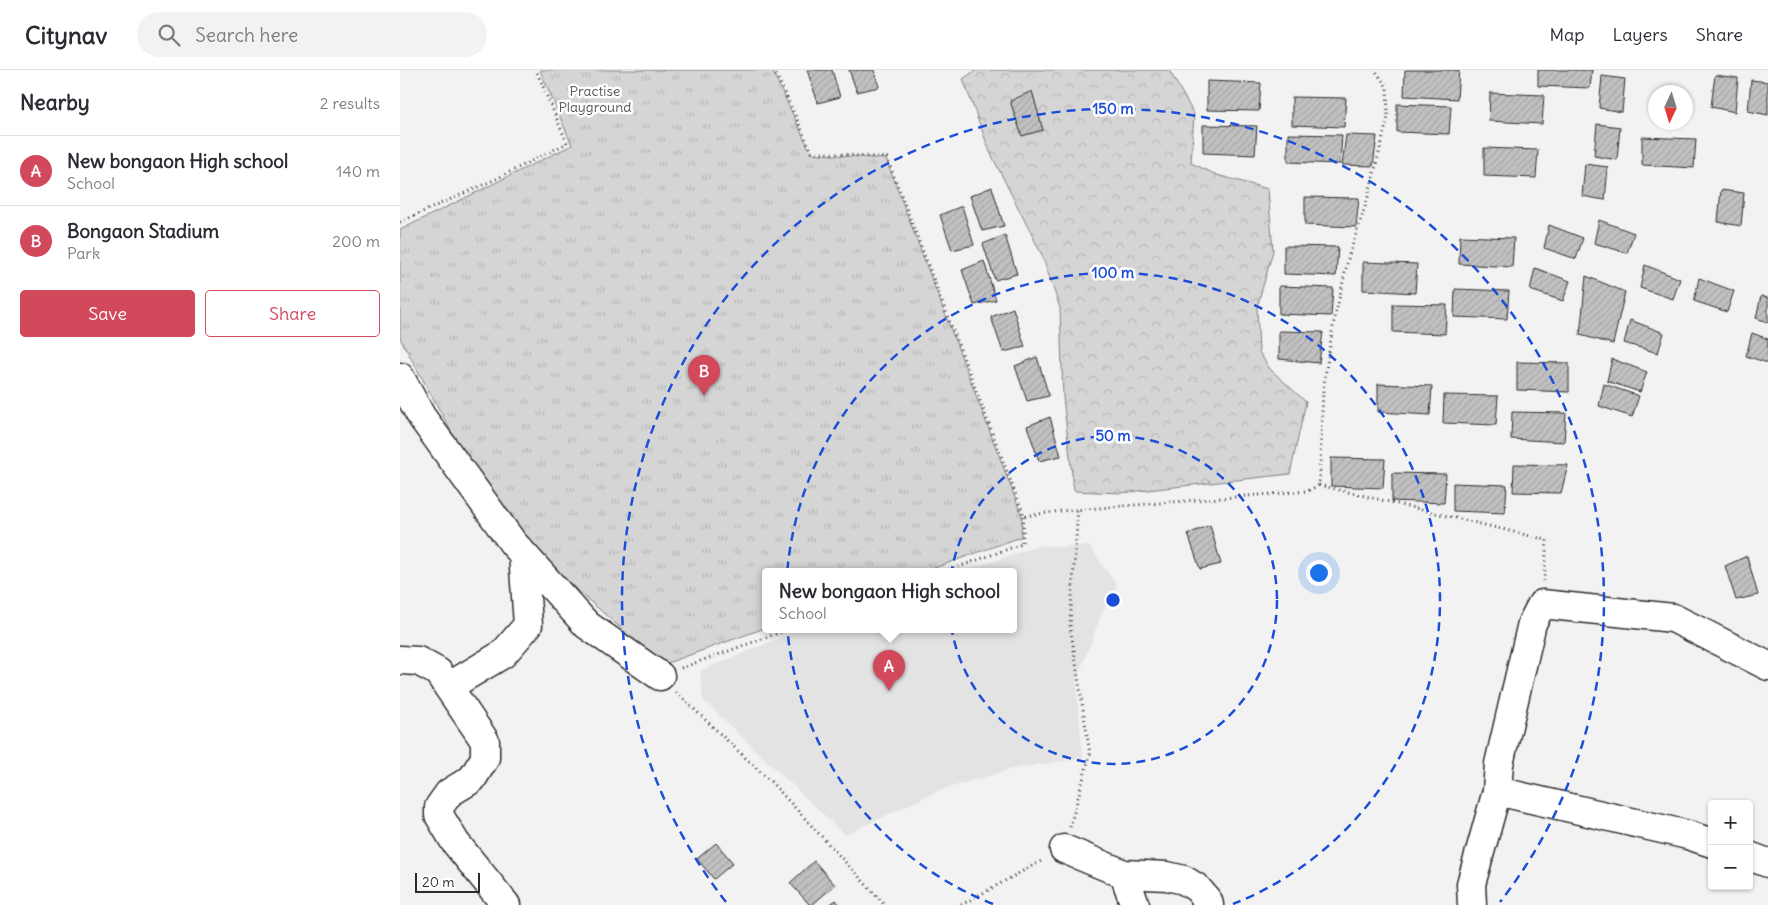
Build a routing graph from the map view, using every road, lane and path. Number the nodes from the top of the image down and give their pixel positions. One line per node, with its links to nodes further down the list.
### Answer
1 (536, 70): 4 (path)
2 (774, 70): 8 (path)
3 (1376, 70): 6 (path)
4 (400, 222)
5 (402, 387): 9 (street)
6 (1319, 484): 7 (path); 11 (path)
7 (1078, 509): 8 (path); 19 (path)
8 (1024, 516): 10 (path)
9 (523, 554): 15 (street); 16 (street)
10 (955, 568)
11 (1542, 604): 14 (street); 17 (street)
12 (778, 633): 15 (path)
13 (400, 660): 16 (street)
14 (1768, 666)
15 (660, 676): 24 (path)
16 (448, 687): 23 (street)
17 (1497, 791): 18 (street); 28 (street)
18 (1708, 842)
19 (1064, 849): 22 (street); 25 (path)
20 (1753, 857): 21 (street)
21 (1768, 863)
22 (1124, 874): 26 (street); 27 (street)
23 (506, 905)
24 (885, 905)
25 (961, 905)
26 (1135, 905)
27 (1209, 905)
28 (1472, 905)

